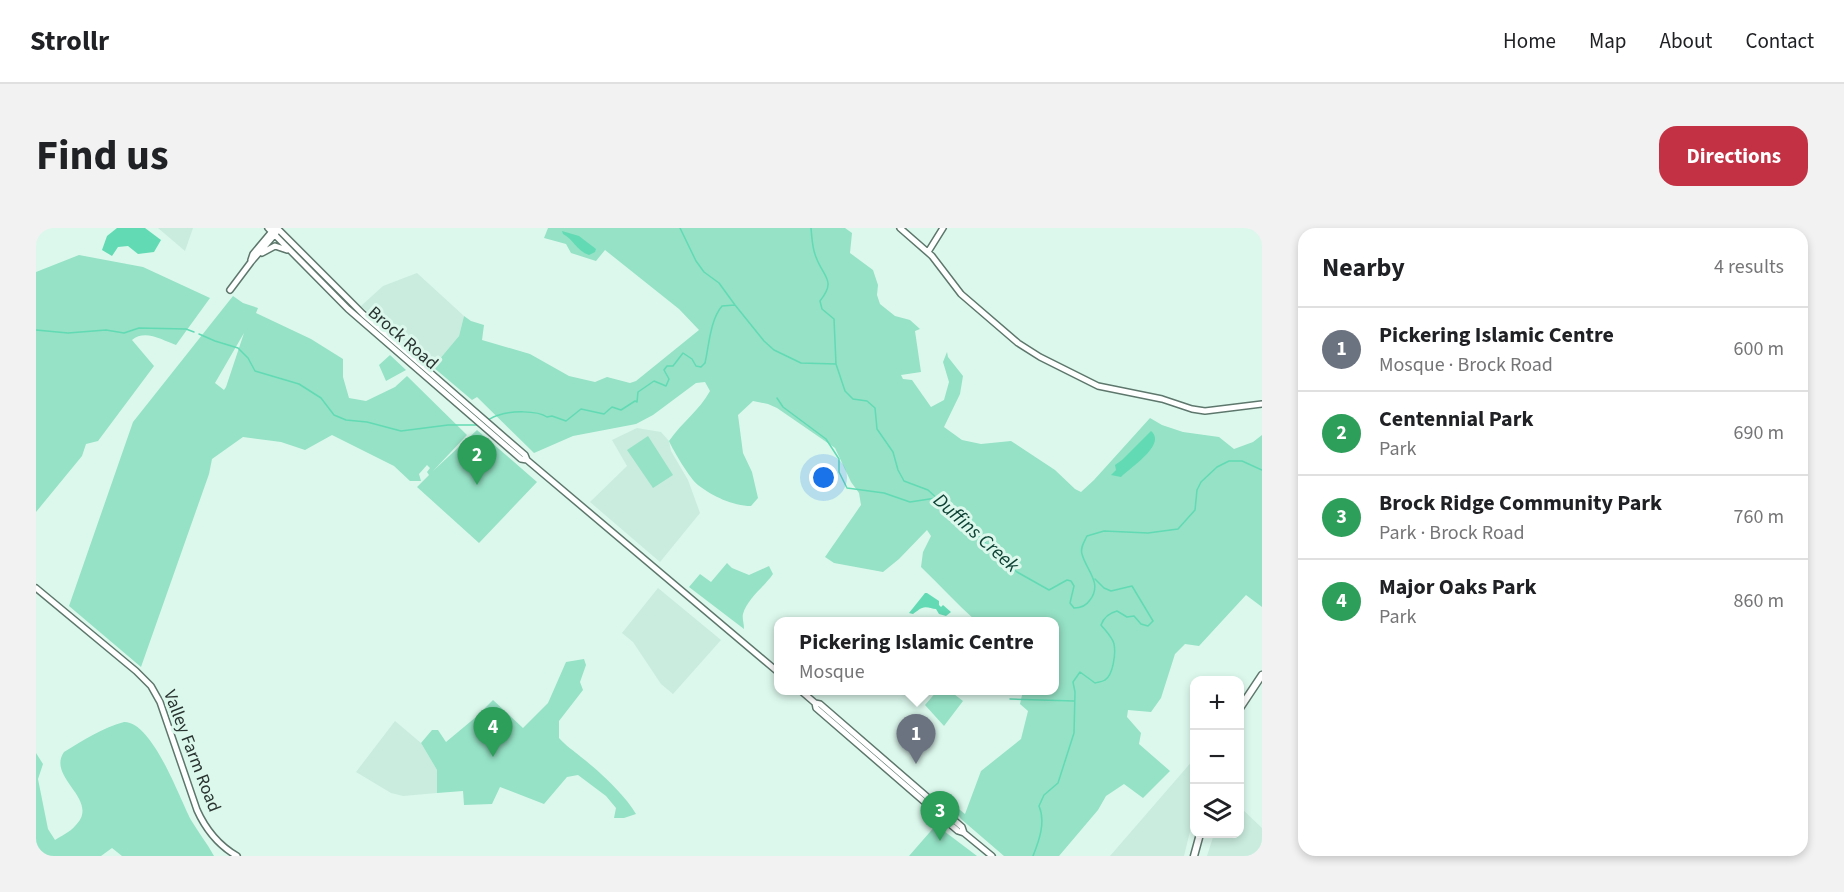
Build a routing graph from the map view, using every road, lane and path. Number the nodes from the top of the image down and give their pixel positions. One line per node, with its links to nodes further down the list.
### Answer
1 (900, 228): 4 (main road)
2 (943, 228): 4 (main road)
3 (275, 230): 5 (main road); 6 (main road, Brock Road); 7 (main road); 10 (main road, Brock Road)
4 (928, 252): 9 (main road)
5 (256, 257): 6 (main road); 7 (main road)
6 (296, 258): 10 (main road, Brock Road)
7 (251, 262): 8 (main road)
8 (230, 290)
9 (1262, 404)
10 (468, 410): 12 (main road, Brock Road)
11 (36, 588): 21 (main road, Valley Farm Road)
12 (774, 669)
13 (1262, 675): 15 (main road)
14 (805, 695): 16 (main road)
15 (1244, 701)
16 (814, 703): 17 (main road); 18 (main road)
17 (910, 791): 18 (main road); 19 (main road)
18 (919, 791): 19 (main road)
19 (964, 833): 22 (main road)
20 (1199, 838): 23 (main road)
21 (237, 856)
22 (992, 856)
23 (1194, 856)

